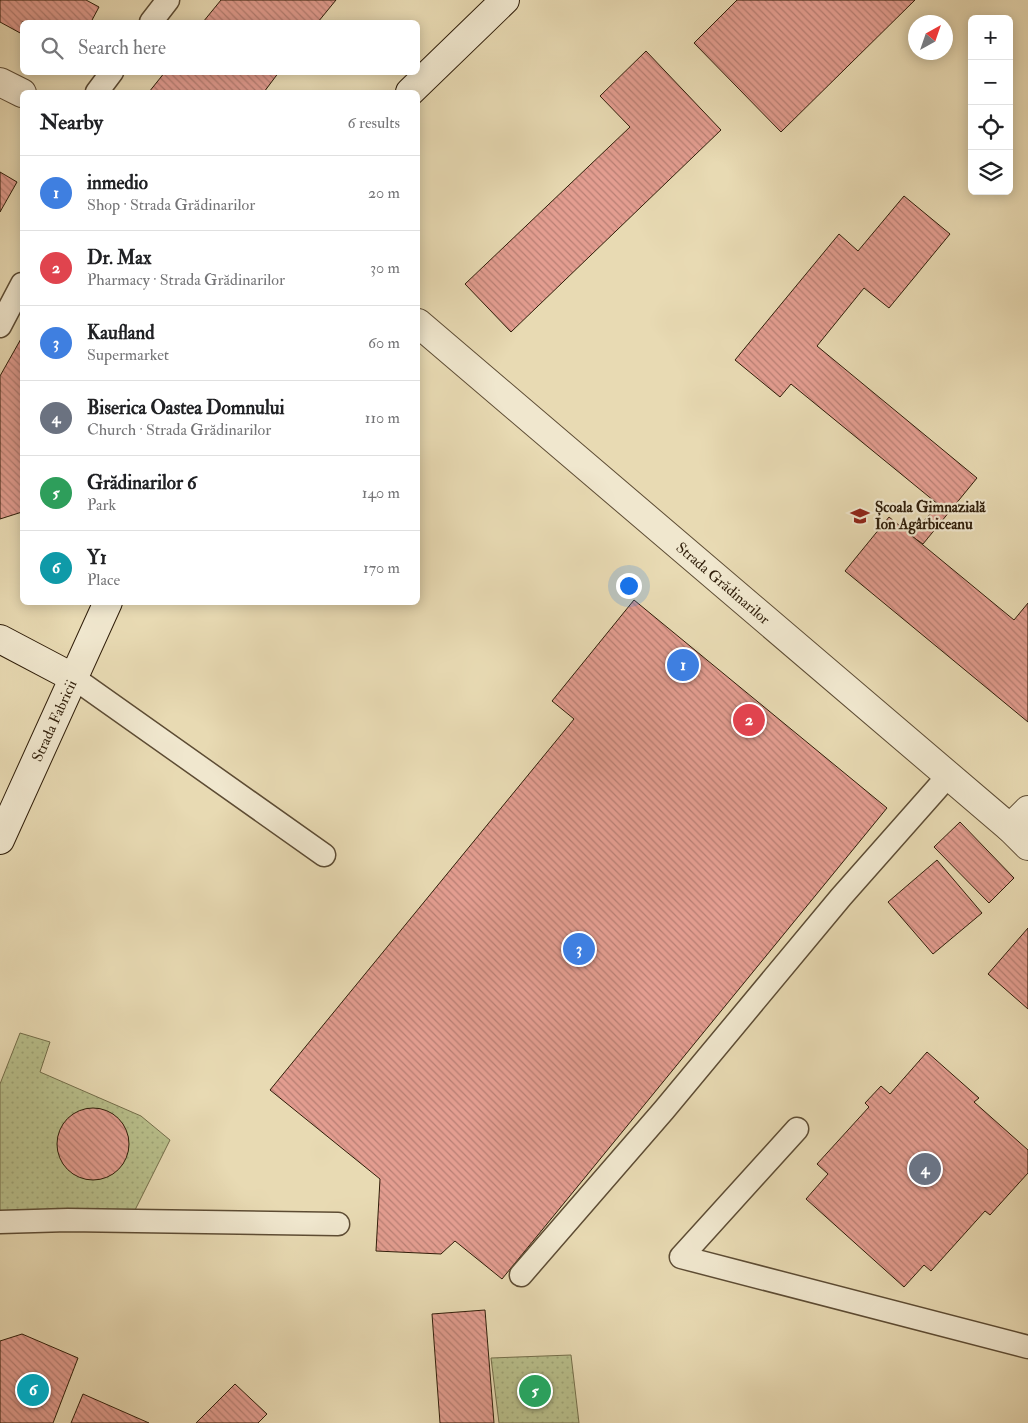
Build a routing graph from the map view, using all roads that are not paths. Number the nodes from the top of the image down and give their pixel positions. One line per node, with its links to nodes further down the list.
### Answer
1 (168, 0): 3 (lane)
2 (505, 0): 7 (street)
3 (152, 20)
4 (110, 75): 6 (lane)
5 (0, 82): 8 (street)
6 (98, 90)
7 (412, 90)
8 (20, 93)
9 (20, 288): 11 (lane)
10 (420, 325): 15 (street, Strada Grădinarilor)
11 (0, 326)
12 (107, 605): 14 (street, Strada Fabricii)
13 (0, 639): 14 (street)
14 (74, 678): 17 (street, Strada Fabricii); 18 (lane)
15 (948, 776): 16 (street, Strada Grădinarilor); 22 (lane)
16 (1022, 828)
17 (0, 840)
18 (324, 855)
19 (797, 1129): 23 (lane)
20 (0, 1222): 21 (lane)
21 (338, 1224)
22 (520, 1275)
23 (1028, 1347)

